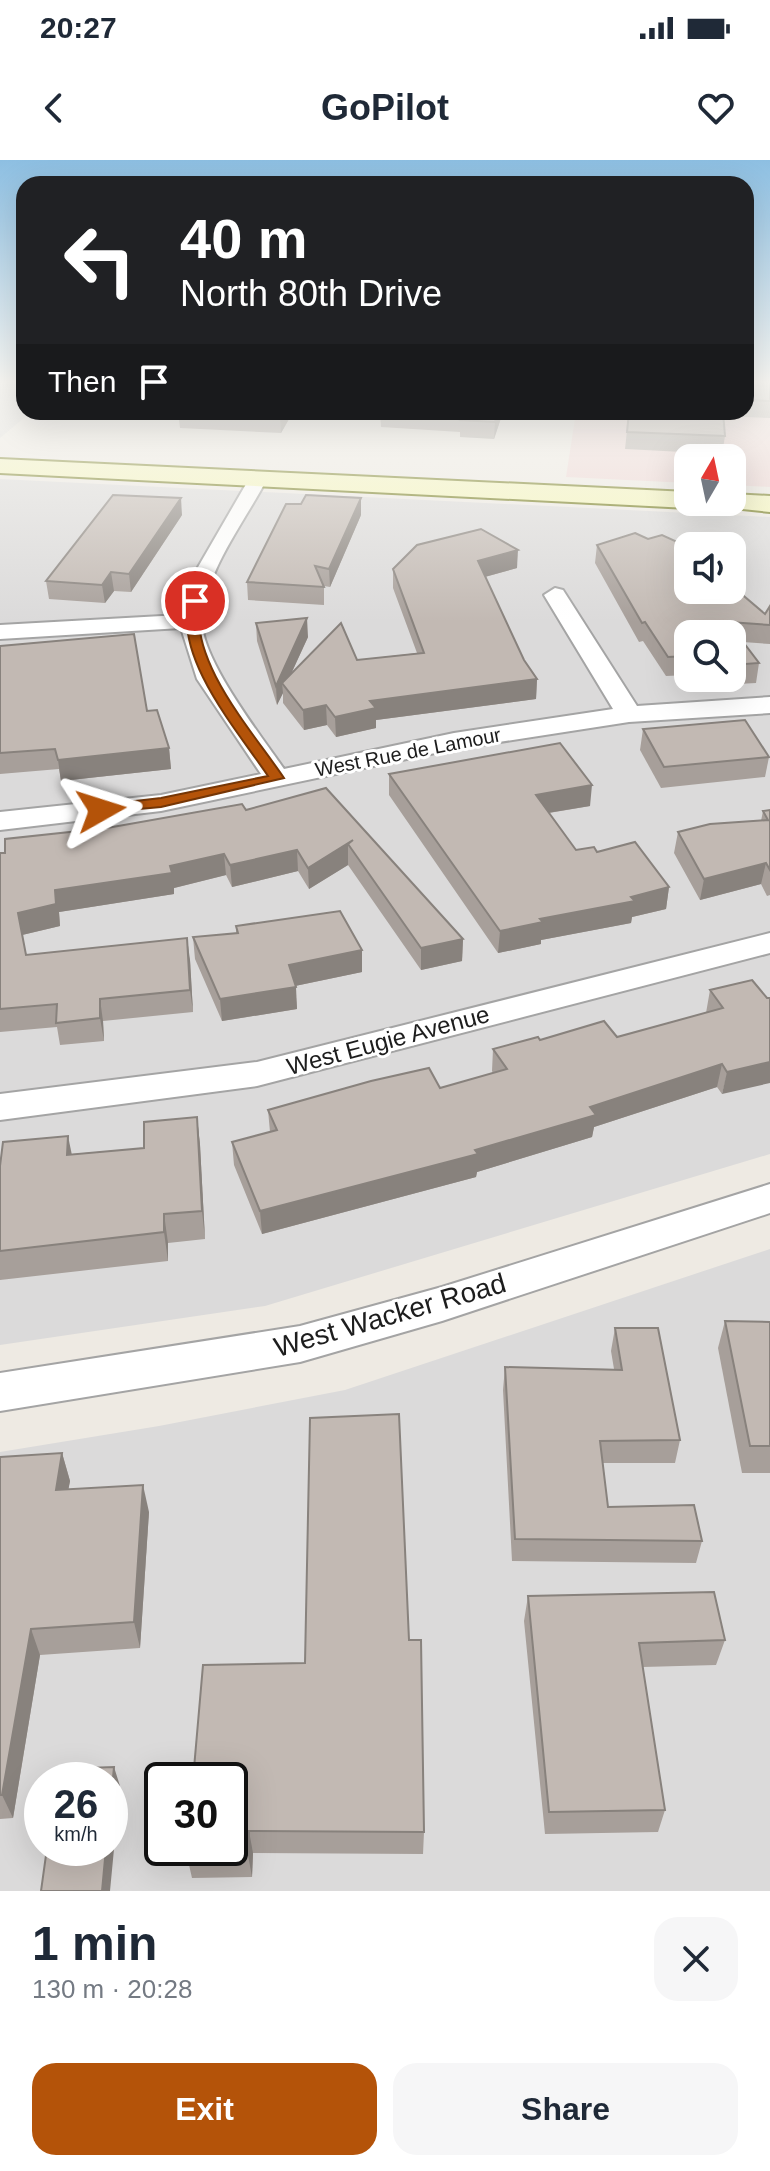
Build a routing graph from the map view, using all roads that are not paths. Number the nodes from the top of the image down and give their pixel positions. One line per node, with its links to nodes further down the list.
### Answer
1 (0, 466): 2 (main road)
2 (258, 479): 3 (main road); 7 (street)
3 (674, 499)
4 (746, 503): 5 (main road)
5 (770, 504)
6 (555, 595): 10 (street)
7 (190, 621): 8 (street); 11 (street)
8 (0, 632)
9 (770, 705): 10 (street, West Rue de Lamour)
10 (629, 714): 11 (street, West Rue de Lamour)
11 (277, 778): 12 (street, West Rue de Lamour)
12 (0, 821)
13 (770, 943): 14 (street, West Eugie Avenue)
14 (0, 1107)
15 (770, 1198): 16 (street, West Wacker Road)
16 (0, 1392)

